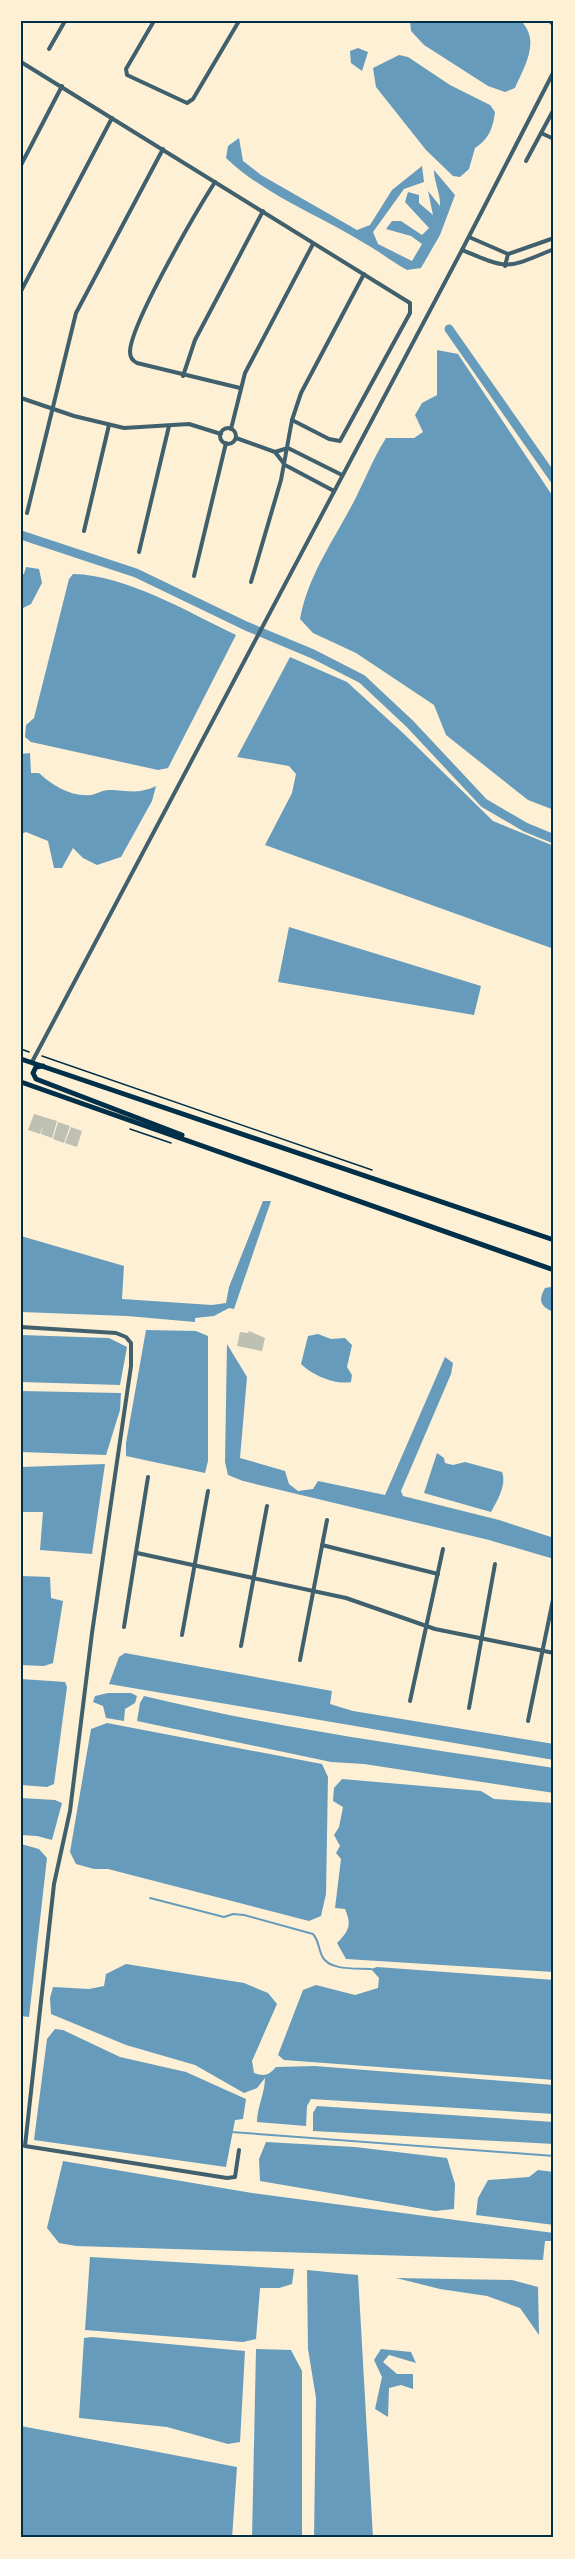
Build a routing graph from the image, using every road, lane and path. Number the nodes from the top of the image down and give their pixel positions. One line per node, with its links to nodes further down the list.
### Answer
1 (65, 21): 6 (street)
2 (154, 21): 3 (street)
3 (239, 21)
4 (550, 21): 5 (street)
5 (554, 25)
6 (49, 49)
7 (21, 62): 9 (street)
8 (554, 70): 19 (street)
9 (62, 86): 11 (street); 16 (street)
10 (554, 109): 12 (street)
11 (112, 118): 14 (street); 27 (street)
12 (541, 133): 13 (street); 15 (street)
13 (554, 139)
14 (163, 149): 17 (street); 31 (street)
15 (526, 161)
16 (21, 165)
17 (214, 182): 18 (street); 28 (street)
18 (263, 211): 21 (street); 28 (street)
19 (469, 237): 23 (street); 24 (street)
20 (554, 238): 24 (street)
21 (313, 244): 26 (street); 29 (street)
22 (554, 249): 25 (street)
23 (462, 250): 25 (street); 42 (street)
24 (508, 254): 25 (street)
25 (505, 266)
26 (364, 274): 32 (street); 32 (street)
27 (21, 291)
28 (183, 376): 29 (street)
29 (240, 388): 35 (street)
30 (21, 398): 31 (street)
31 (52, 408): 33 (street); 44 (street)
32 (292, 420): 39 (street)
33 (109, 425): 34 (street); 45 (street)
34 (169, 426): 36 (street); 46 (street)
35 (231, 429): 36 (street); 37 (street)
36 (221, 434): 38 (street)
37 (236, 438): 38 (street); 40 (street)
38 (226, 443): 47 (street)
39 (288, 448): 40 (street); 41 (street); 42 (street)
40 (274, 452): 41 (street)
41 (285, 465): 43 (street); 48 (street)
42 (342, 475): 43 (street)
43 (334, 491): 51 (street)
44 (27, 513)
45 (84, 531)
46 (140, 552)
47 (194, 576)
48 (251, 582)
49 (21, 1059): 51 (main road)
50 (54, 1060): 55 (path)
51 (32, 1062): 52 (main road)
52 (44, 1066): 54 (main road); 56 (main road)
53 (21, 1082): 54 (main road)
54 (228, 1154): 57 (main road)
55 (381, 1173)
56 (554, 1240)
57 (554, 1270)
58 (21, 1327): 83 (street)
59 (148, 1477): 65 (street)
60 (208, 1491): 67 (street)
61 (267, 1506): 69 (street)
62 (327, 1520): 63 (street)
63 (322, 1545): 68 (street); 70 (street)
64 (443, 1550): 68 (street)
65 (137, 1552): 67 (street); 73 (street)
66 (495, 1564): 75 (street)
67 (195, 1565): 69 (street); 74 (street)
68 (438, 1574): 72 (street)
69 (254, 1578): 70 (street); 76 (street)
70 (313, 1591): 72 (street); 79 (street)
71 (554, 1595): 77 (street)
72 (426, 1626): 75 (street); 80 (street)
73 (124, 1627)
74 (182, 1635)
75 (482, 1638): 77 (street); 81 (street)
76 (241, 1646)
77 (543, 1651): 78 (street); 82 (street)
78 (554, 1653)
79 (300, 1660)
80 (410, 1701)
81 (469, 1708)
82 (528, 1722)
83 (239, 2151)

